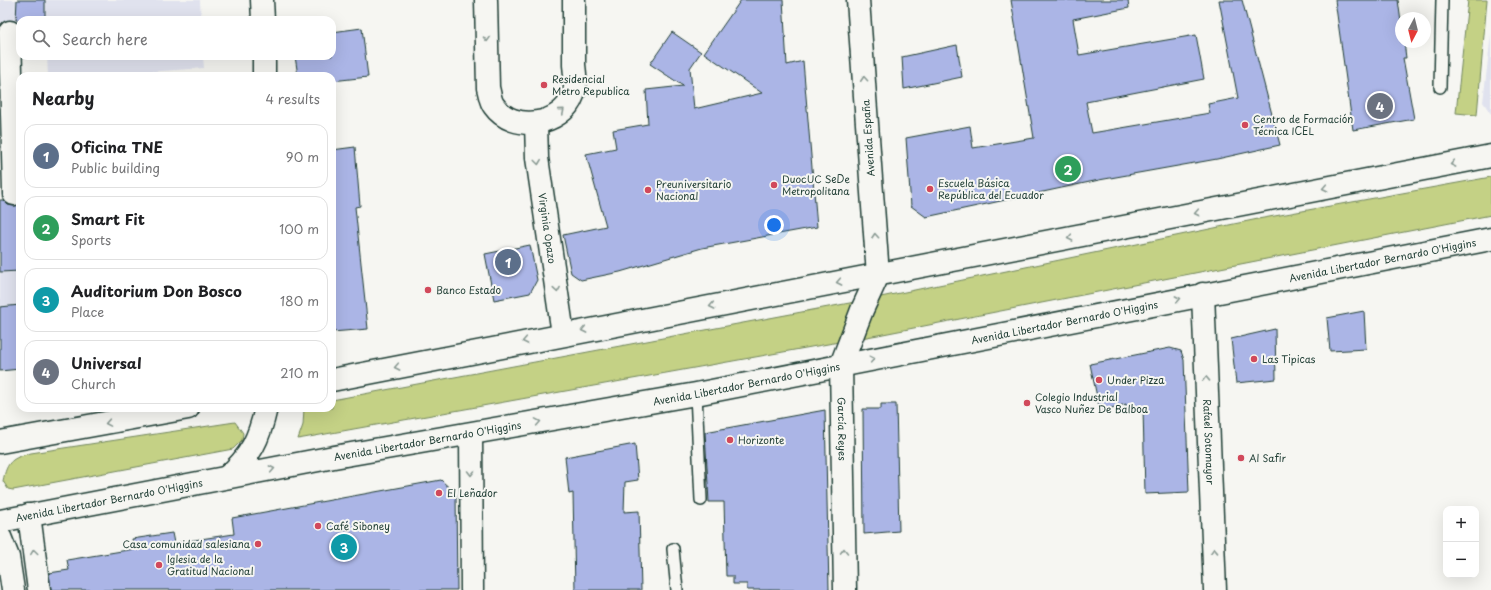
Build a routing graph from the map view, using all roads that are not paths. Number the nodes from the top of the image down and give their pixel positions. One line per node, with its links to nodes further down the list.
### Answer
1 (262, 0): 6 (main road)
2 (486, 0): 12 (main road, one-way to 12)
3 (574, 0): 12 (main road, one-way to 3)
4 (858, 0): 16 (main road, Avenida España, one-way to 4)
5 (1442, 0): 11 (lane)
6 (263, 16)
7 (10, 32): 9 (main road)
8 (264, 60): 10 (main road)
9 (5, 66): 14 (main road)
10 (264, 72)
11 (1440, 86)
12 (536, 123): 18 (main road, Virginia Opazo, one-way to 18)
13 (1491, 156): 16 (main road, one-way to 16)
14 (11, 194)
15 (1491, 239): 17 (main road, Avenida Libertador Bernardo O'Higgins)
16 (878, 275): 18 (main road, one-way to 18); 19 (main road, García Reyes)
17 (1203, 294): 19 (main road, Avenida Libertador Bernardo O'Higgins, one-way to 17); 37 (main road, Rafael Sotomayor, one-way to 17)
18 (563, 334): 20 (main road, one-way to 20)
19 (841, 365): 21 (main road, Avenida Libertador Bernardo O'Higgins); 36 (main road, García Reyes, one-way to 19)
20 (336, 379)
21 (696, 394): 24 (main road, Avenida Libertador Bernardo O'Higgins, one-way to 21); 27 (lane)
22 (166, 412): 25 (main road, one-way to 25)
23 (265, 412): 26 (main road)
24 (471, 434): 26 (main road, Avenida Libertador Bernardo O'Higgins, one-way to 24); 34 (main road, one-way to 34)
25 (0, 442)
26 (226, 477): 28 (main road, Avenida Libertador Bernardo O'Higgins)
27 (701, 500)
28 (29, 515): 29 (main road, Avenida Libertador Bernardo O'Higgins); 33 (main road, one-way to 28)
29 (0, 521)
30 (0, 537): 32 (main road)
31 (673, 549): 35 (lane)
32 (12, 590)
33 (39, 590)
34 (472, 590)
35 (677, 590)
36 (845, 590)
37 (1215, 590)

